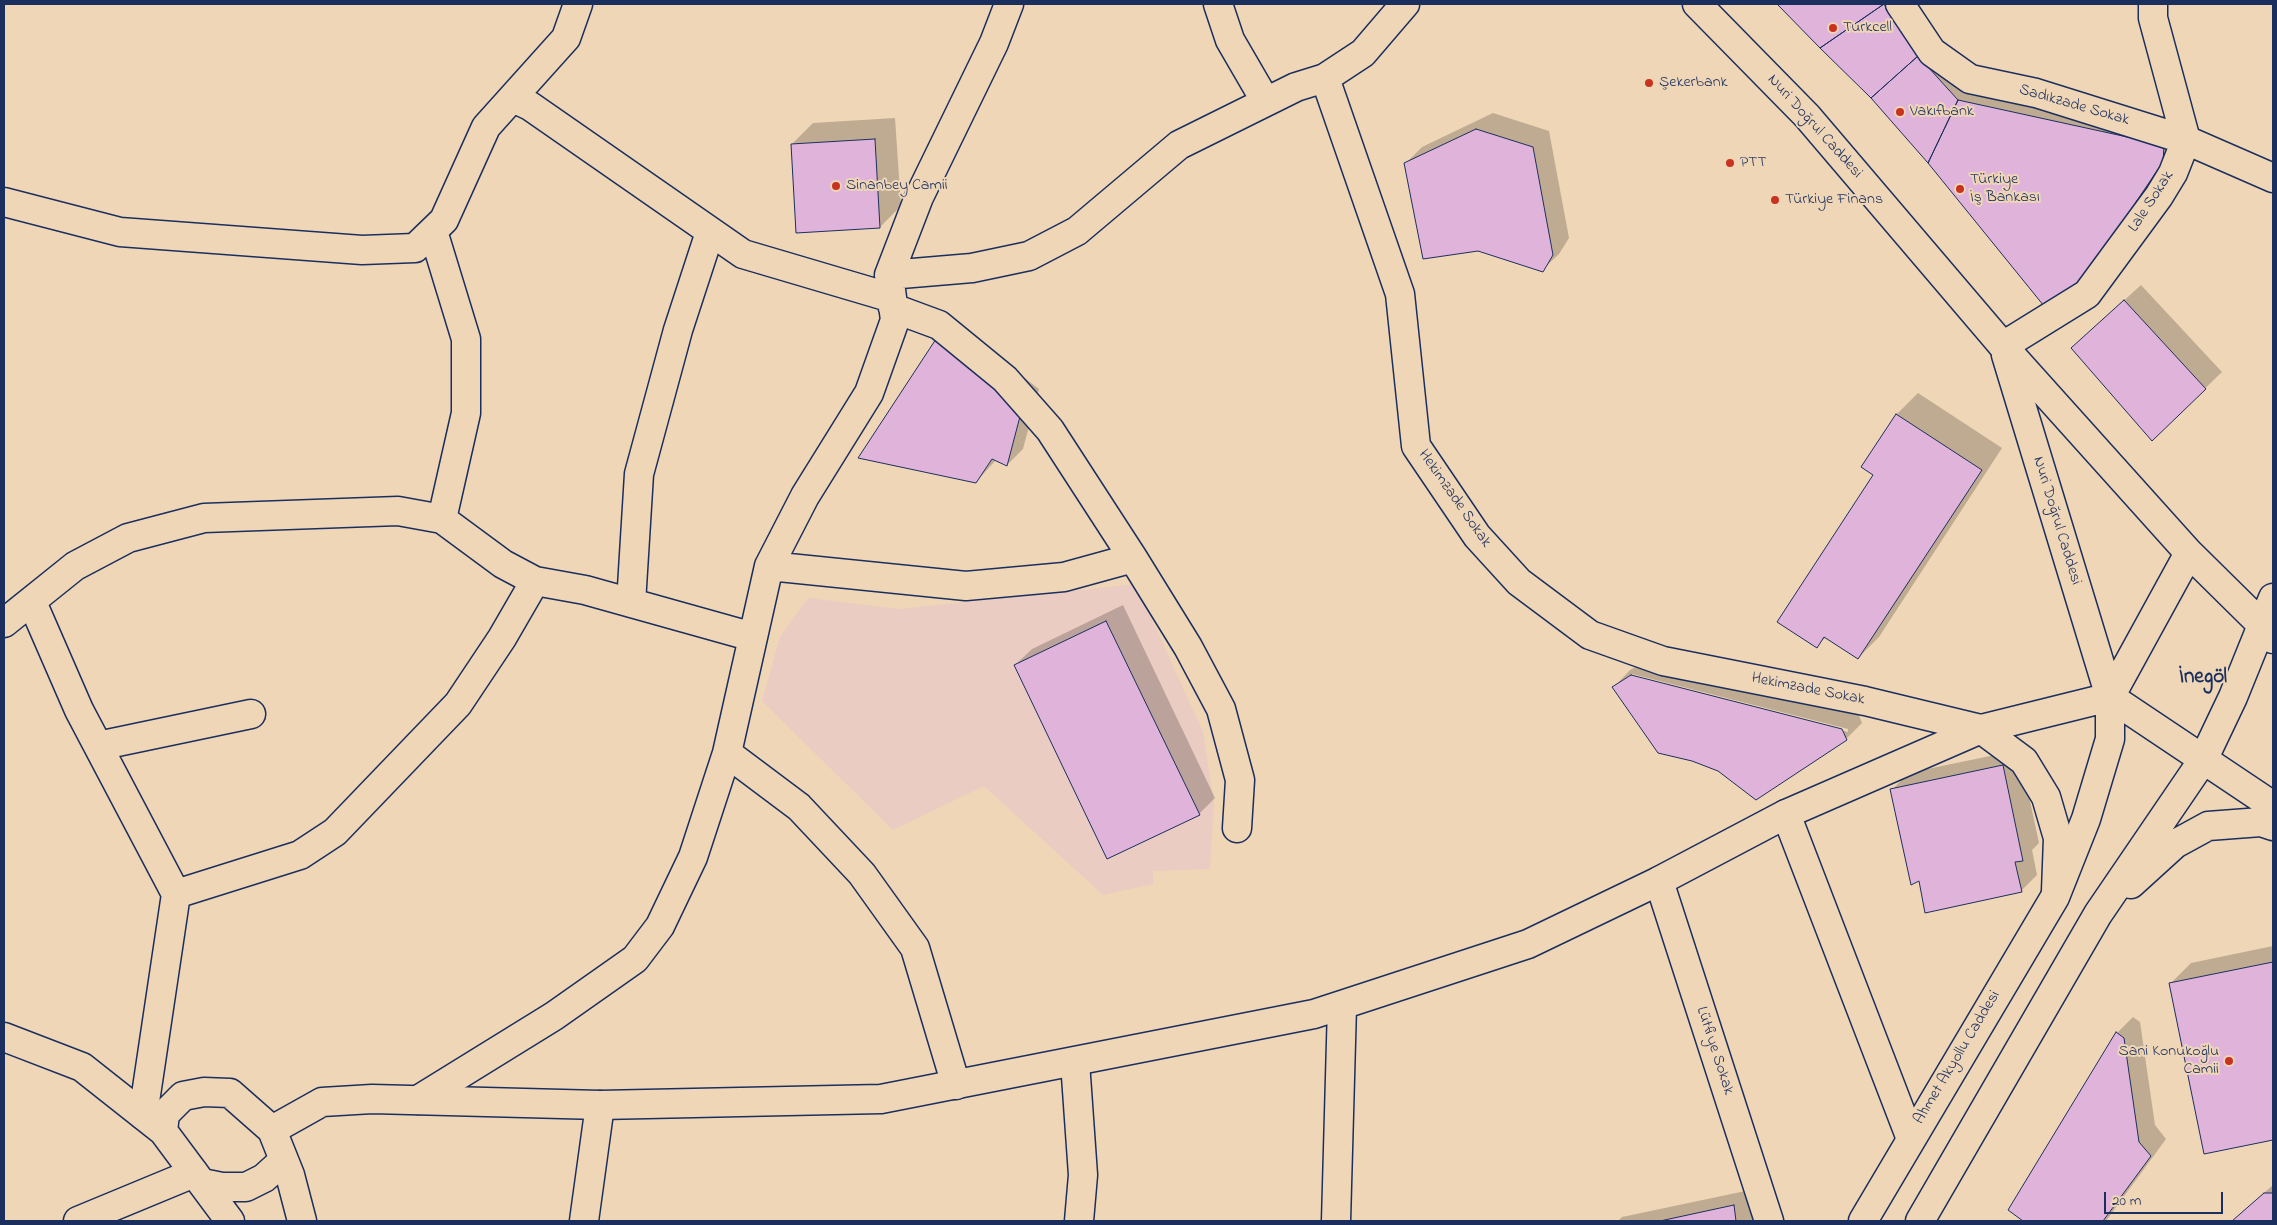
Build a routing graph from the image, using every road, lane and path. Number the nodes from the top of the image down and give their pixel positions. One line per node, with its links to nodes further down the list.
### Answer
1 (578, 4): 9 (street)
2 (1009, 4): 16 (street)
3 (1218, 4): 10 (street)
4 (1406, 4): 8 (street)
5 (1697, 4): 17 (street, Nuri Doğrul Caddesi)
6 (1900, 4): 11 (street, Sadıkzade Sokak)
7 (2153, 4): 11 (street)
8 (1325, 78): 10 (street); 31 (street, Hekimzade Sokak)
9 (513, 98): 14 (street); 15 (street)
10 (1266, 102): 16 (street)
11 (2186, 140): 12 (street, Sadıkzade Sokak); 17 (street, Lale Sokak)
12 (2273, 178)
13 (4, 202): 14 (street)
14 (433, 231): 18 (street)
15 (710, 232): 16 (street); 25 (street)
16 (891, 294): 20 (street); 21 (street)
17 (2003, 346): 19 (street, Nuri Doğrul Caddesi); 29 (street, Nuri Doğrul Caddesi)
18 (442, 519): 22 (street); 24 (street)
19 (2189, 553): 27 (street, Nuri Doğrul Caddesi); 29 (street)
20 (1132, 558): 21 (street); 38 (street)
21 (769, 566): 28 (street)
22 (535, 581): 25 (street); 40 (street)
23 (2273, 598): 27 (street)
24 (32, 602): 26 (street); 32 (street)
25 (630, 603): 28 (street)
26 (4, 623)
27 (2268, 633): 34 (street)
28 (753, 637): 33 (street)
29 (2110, 697): 31 (street); 34 (street); 41 (street, Ahmet Akyollu Caddesi)
30 (251, 714): 32 (street)
31 (1981, 729): 36 (street); 41 (street)
32 (98, 746): 40 (street)
33 (727, 753): 46 (street); 47 (street)
34 (2203, 760): 35 (street); 42 (street)
35 (2273, 806)
36 (1786, 814): 39 (street); 51 (street)
37 (2273, 826): 42 (street)
38 (1237, 828)
39 (1658, 881): 43 (street); 60 (street, Lütfiye Sokak)
40 (176, 894): 49 (street)
41 (2055, 897): 51 (street, Ahmet Akyollu Caddesi)
42 (2098, 914): 62 (street)
43 (1342, 1006): 45 (street); 59 (street)
44 (4, 1037): 49 (street)
45 (1075, 1062): 46 (street); 58 (street)
46 (956, 1085): 48 (street)
47 (418, 1100): 48 (street); 50 (street)
48 (600, 1105): 57 (street)
49 (153, 1123): 50 (street); 53 (street)
50 (272, 1130): 52 (street)
51 (1910, 1139): 61 (street, Ahmet Akyollu Caddesi)
52 (284, 1160): 53 (street); 56 (street)
53 (198, 1178): 54 (street); 55 (street)
54 (78, 1221)
55 (230, 1221)
56 (302, 1221)
57 (584, 1221)
58 (1079, 1221)
59 (1336, 1221)
60 (1768, 1221)
61 (1863, 1221)
62 (1920, 1221)

